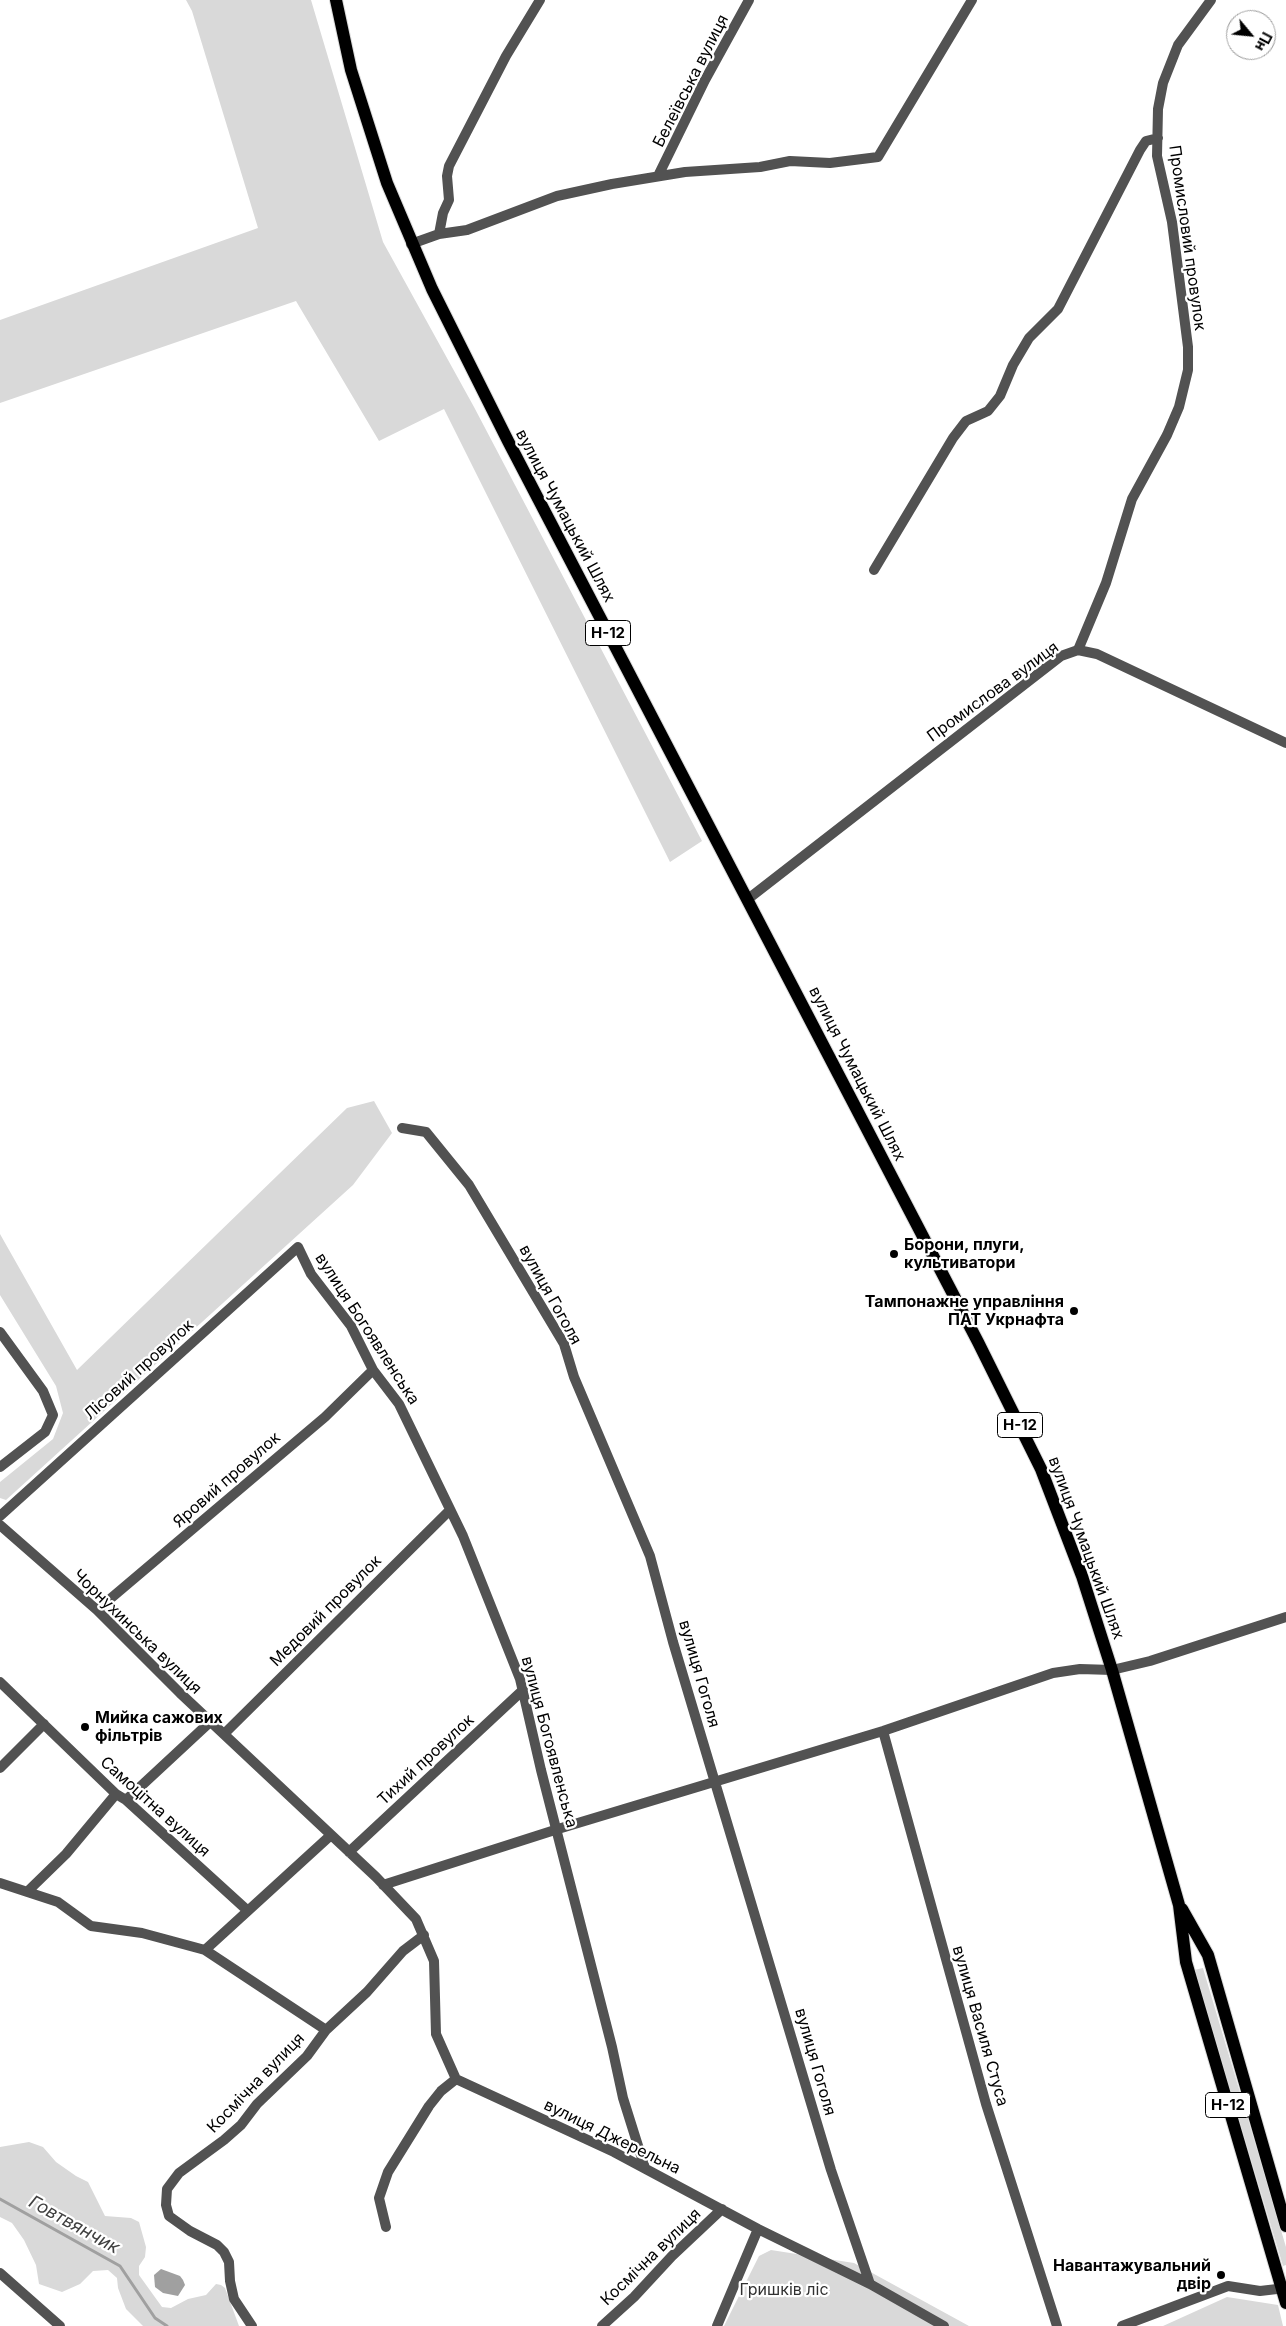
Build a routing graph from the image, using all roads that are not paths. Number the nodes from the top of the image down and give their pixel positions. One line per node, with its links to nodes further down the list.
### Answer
1 (336, 0): 9 (main road, вулиця Чумацький Шлях)
2 (540, 0): 8 (street)
3 (749, 0): 7 (street, Белеївська вулиця)
4 (972, 0): 7 (street)
5 (1211, 0): 6 (street, Промисловий провулок)
6 (1158, 138): 10 (street, Промисловий провулок); 11 (street, Промисловий провулок)
7 (658, 176): 8 (street)
8 (439, 234): 9 (street)
9 (411, 244): 13 (main road, вулиця Чумацький Шлях / Н-12)
10 (874, 570)
11 (1078, 650): 12 (street, Промислова вулиця); 13 (street, Промислова вулиця)
12 (1286, 743)
13 (748, 899): 24 (main road, вулиця Чумацький Шлях / Н-12)
14 (402, 1128): 32 (street, вулиця Гоголя)
15 (298, 1247): 17 (street, вулиця Богоявленська); 20 (street, Лісовий провулок)
16 (0, 1332): 18 (street)
17 (373, 1370): 19 (street, вулиця Богоявленська); 22 (street, Яровий провулок)
18 (0, 1467)
19 (450, 1510): 26 (street, вулиця Богоявленська); 30 (street, Медовий провулок)
20 (0, 1516)
21 (0, 1525): 22 (street, Чорнухинська вулиця)
22 (97, 1610): 27 (street, Чорнухинська вулиця)
23 (1286, 1617): 24 (street)
24 (1112, 1670): 29 (street); 41 (main road, вулиця Чумацький Шлях / Н-12)
25 (0, 1682): 28 (street, Самоцітна вулиця)
26 (523, 1690): 35 (street, вулиця Богоявленська); 37 (street, Тихий провулок)
27 (210, 1722): 30 (street, Чорнухинська вулиця); 34 (street)
28 (44, 1724): 31 (street); 33 (street, Самоцітна вулиця)
29 (883, 1731): 32 (street); 61 (street, вулиця Василя Стуса)
30 (224, 1734): 36 (street, Чорнухинська вулиця)
31 (0, 1768)
32 (715, 1782): 35 (street); 53 (street, вулиця Гоголя)
33 (116, 1794): 34 (street, Самоцітна вулиця); 40 (street)
34 (126, 1800): 42 (street, Самоцітна вулиця)
35 (558, 1829): 39 (street); 47 (street, вулиця Богоявленська)
36 (331, 1835): 37 (street, Чорнухинська вулиця); 42 (street)
37 (349, 1852): 39 (street, Чорнухинська вулиця)
38 (0, 1883): 40 (street)
39 (383, 1885): 43 (street)
40 (27, 1892): 44 (street)
41 (1179, 1905): 49 (main road, вулиця Чумацький Шлях / Н-12); 54 (main road, вулиця Чумацький Шлях / Н-12)
42 (248, 1912): 44 (street)
43 (424, 1935): 45 (street, Космічна вулиця); 46 (street)
44 (205, 1950): 45 (street)
45 (326, 2030): 57 (street, Космічна вулиця)
46 (456, 2079): 47 (street, вулиця Джерельна); 50 (street)
47 (645, 2168): 48 (street, вулиця Джерельна)
48 (722, 2209): 51 (street, вулиця Джерельна); 58 (street, Космічна вулиця)
49 (1286, 2226)
50 (386, 2227)
51 (758, 2229): 53 (street, вулиця Джерельна); 59 (street)
52 (0, 2273): 56 (street)
53 (870, 2284): 60 (street, вулиця Джерельна)
54 (1284, 2288): 55 (main road, вулиця Чумацький Шлях / Н-12); 62 (street)
55 (1286, 2303)
56 (60, 2326)
57 (252, 2326)
58 (602, 2326)
59 (717, 2326)
60 (944, 2326)
61 (1057, 2326)
62 (1122, 2326)

